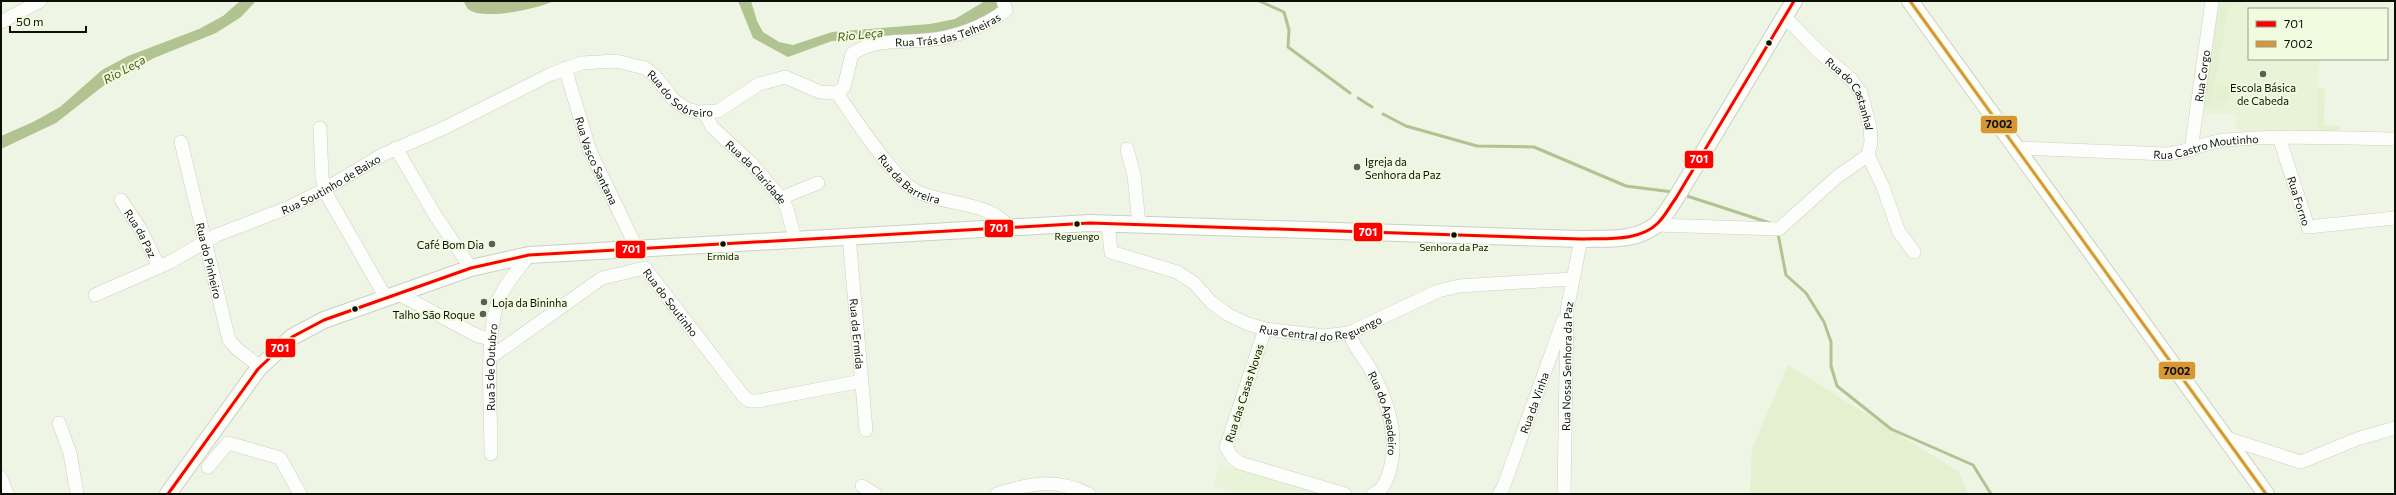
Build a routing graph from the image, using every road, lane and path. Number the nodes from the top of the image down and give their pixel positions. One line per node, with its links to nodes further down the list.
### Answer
1 (35, 1): 7 (street)
2 (40, 1): 9 (street)
3 (1794, 1): 8 (main road)
4 (1910, 1): 18 (main road)
5 (2212, 1): 20 (street, Rua Corgo)
6 (1004, 6): 11 (street, Rua Trás das Telheiras)
7 (1, 15)
8 (1785, 16): 21 (street, Rua do Castanhal); 29 (main road)
9 (1, 22)
10 (564, 68): 12 (street, Rua do Sobreiro); 17 (street, Rua Soutinho de Baixo); 35 (street, Rua Vasco Santana)
11 (837, 93): 12 (street, Rua do Sobreiro); 30 (street, Rua da Barreira)
12 (705, 113): 24 (street, Rua da Claridade)
13 (320, 128): 23 (street)
14 (2279, 137): 15 (street, Rua Castro Moutinho); 20 (street, Rua Castro Moutinho); 26 (street, Rua Forno)
15 (2395, 140)
16 (181, 142): 34 (street, Rua do Pinheiro)
17 (396, 148): 23 (street, Rua Soutinho de Baixo); 39 (street)
18 (2018, 148): 20 (street, Rua Castro Moutinho); 54 (main road)
19 (1127, 149): 28 (street)
20 (2191, 150)
21 (1868, 155): 29 (street); 36 (street)
22 (818, 182): 24 (street)
23 (325, 190): 34 (street, Rua Soutinho de Baixo); 43 (street)
24 (781, 198): 32 (street, Rua da Claridade)
25 (122, 200): 38 (street, Rua da Paz)
26 (2395, 218)
27 (1108, 224): 28 (main road); 30 (main road); 45 (street, Rua Central do Reguengo)
28 (1139, 224): 33 (main road)
29 (1656, 225): 33 (main road)
30 (1009, 226): 31 (main road)
31 (849, 236): 32 (main road); 50 (street, Rua da Ermida)
32 (795, 239): 35 (main road)
33 (1581, 239): 41 (street, Rua Nossa Senhora da Paz)
34 (206, 241): 38 (street, Rua Soutinho de Baixo); 49 (street, Rua do Pinheiro)
35 (640, 249): 37 (main road); 40 (street, Rua Vasco Santana)
36 (1914, 252)
37 (529, 255): 39 (main road); 47 (street, Rua 5 de Outubro)
38 (159, 267): 42 (street, Rua Soutinho de Baixo)
39 (471, 268): 43 (main road)
40 (645, 268): 48 (street, Rua do Soutinho); 50 (street, Rua do Soutinho)
41 (1572, 279): 44 (street, Rua Nossa Senhora da Paz); 46 (street, Rua Central do Reguengo)
42 (96, 295)
43 (392, 296): 47 (street); 49 (main road)
44 (1566, 310): 68 (street, Rua da Vinha); 69 (street, Rua Nossa Senhora da Paz)
45 (1265, 329): 46 (street, Rua Central do Reguengo); 66 (street, Rua das Casas Novas)
46 (1349, 333): 67 (street, Rua do Apeadeiro)
47 (491, 339): 48 (street, Rua 5 de Outubro)
48 (491, 357): 55 (street, Rua 5 de Outubro)
49 (260, 367): 61 (main road)
50 (862, 381): 53 (street, Rua da Ermida)
51 (59, 422): 60 (street)
52 (2395, 428): 54 (street)
53 (866, 430)
54 (2226, 438): 70 (main road)
55 (491, 454)
56 (208, 467): 62 (street)
57 (1, 478): 59 (street)
58 (862, 486): 63 (street)
59 (7, 494)
60 (77, 494)
61 (168, 494)
62 (300, 494)
63 (875, 494)
64 (997, 494): 65 (street)
65 (1089, 494)
66 (1345, 494)
67 (1373, 494)
68 (1498, 494)
69 (1564, 494)
70 (2266, 494)

